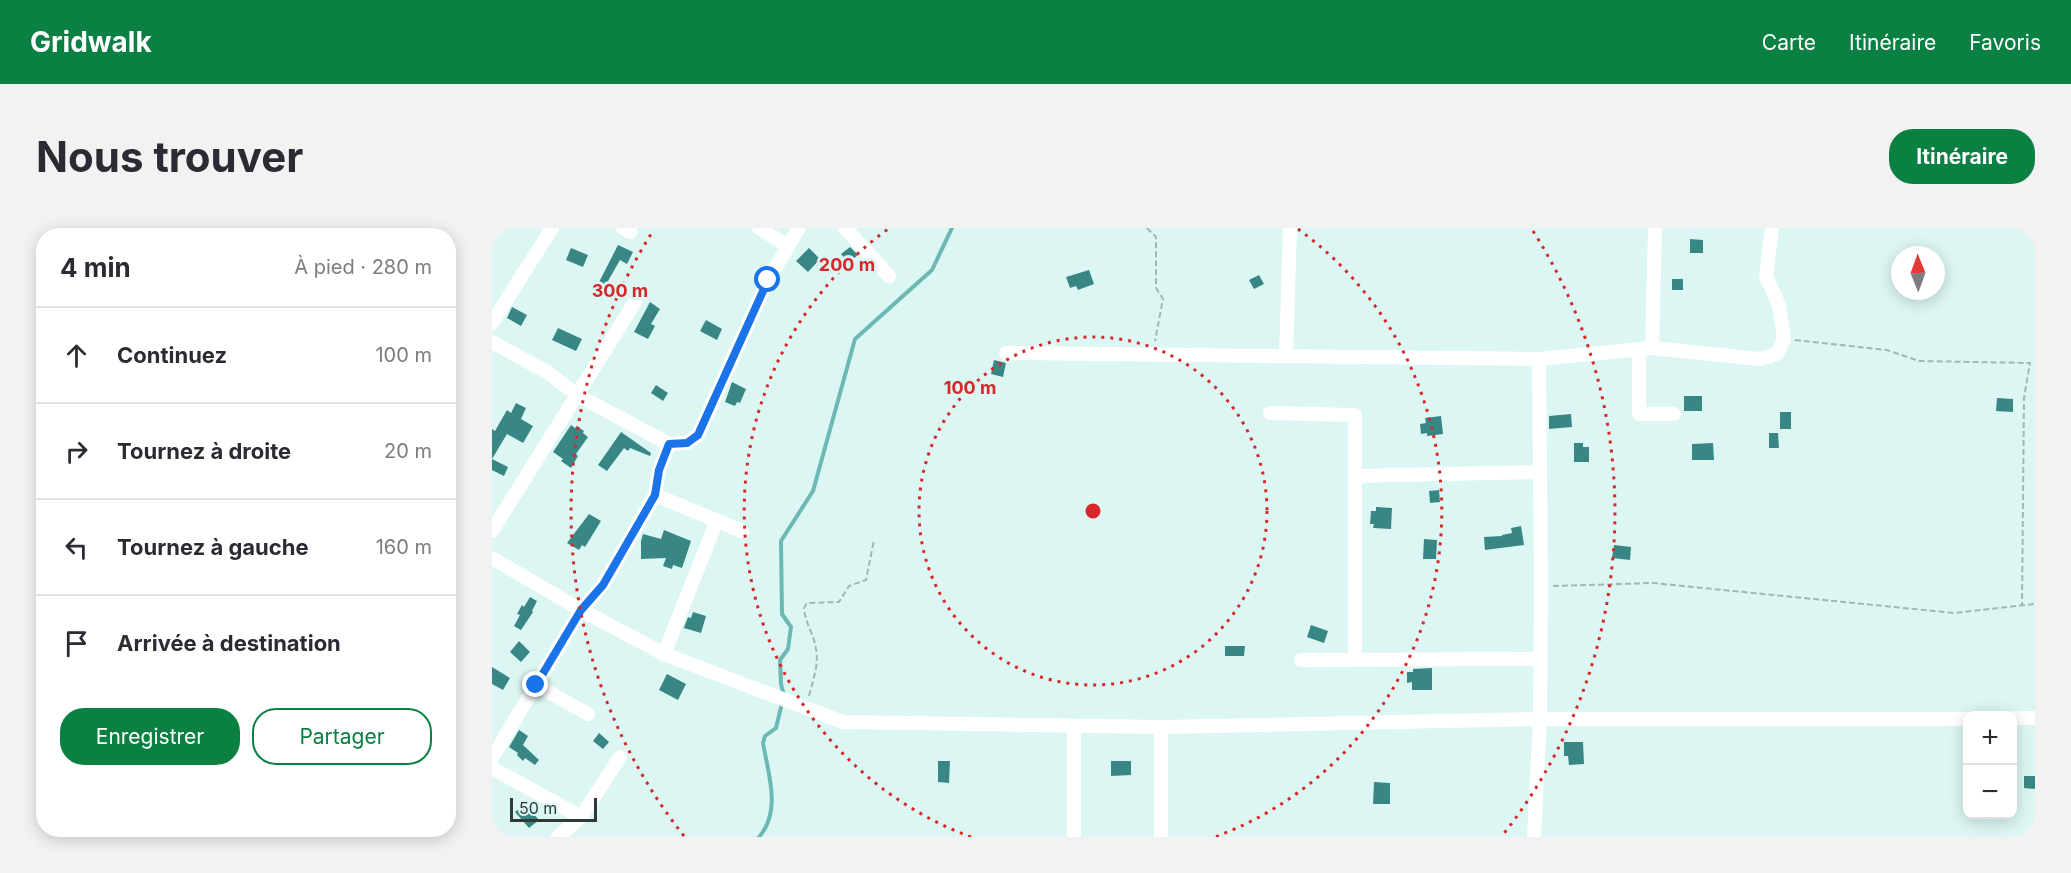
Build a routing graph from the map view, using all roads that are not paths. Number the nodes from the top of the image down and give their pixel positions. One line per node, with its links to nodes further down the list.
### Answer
1 (552, 228): 11 (street)
2 (759, 228): 8 (street)
3 (799, 228): 8 (street)
4 (845, 228): 9 (street)
5 (1290, 228): 15 (street)
6 (1655, 228): 13 (street)
7 (1772, 228): 13 (street)
8 (788, 246): 20 (street)
9 (890, 276)
10 (635, 302): 17 (street)
11 (492, 323)
12 (492, 342): 17 (street)
13 (1645, 349): 16 (street); 19 (street)
14 (1005, 353): 15 (street)
15 (1286, 356): 16 (street)
16 (1539, 359): 21 (street)
17 (577, 395): 20 (street); 25 (street)
18 (1270, 413): 22 (street)
19 (1674, 414)
20 (669, 444): 23 (street)
21 (1540, 472): 22 (street); 30 (street)
22 (1355, 476): 32 (street)
23 (655, 495): 24 (street); 28 (street)
24 (717, 520): 26 (street); 29 (street)
25 (492, 531)
26 (742, 531)
27 (492, 558): 28 (street)
28 (581, 610): 29 (street); 33 (street)
29 (664, 654): 39 (street)
30 (1540, 659): 32 (street); 38 (street)
31 (1300, 660): 32 (street)
32 (1355, 660)
33 (536, 685): 34 (street); 42 (street)
34 (588, 714)
35 (1963, 718): 38 (street)
36 (2017, 718): 37 (street)
37 (2035, 718)
38 (1540, 719): 40 (street); 48 (street)
39 (1074, 726): 40 (street); 46 (street)
40 (1161, 727): 47 (street)
41 (620, 757): 44 (street)
42 (492, 758)
43 (492, 768): 44 (street)
44 (582, 817): 45 (street)
45 (558, 837)
46 (1074, 837)
47 (1161, 837)
48 (1534, 837)

